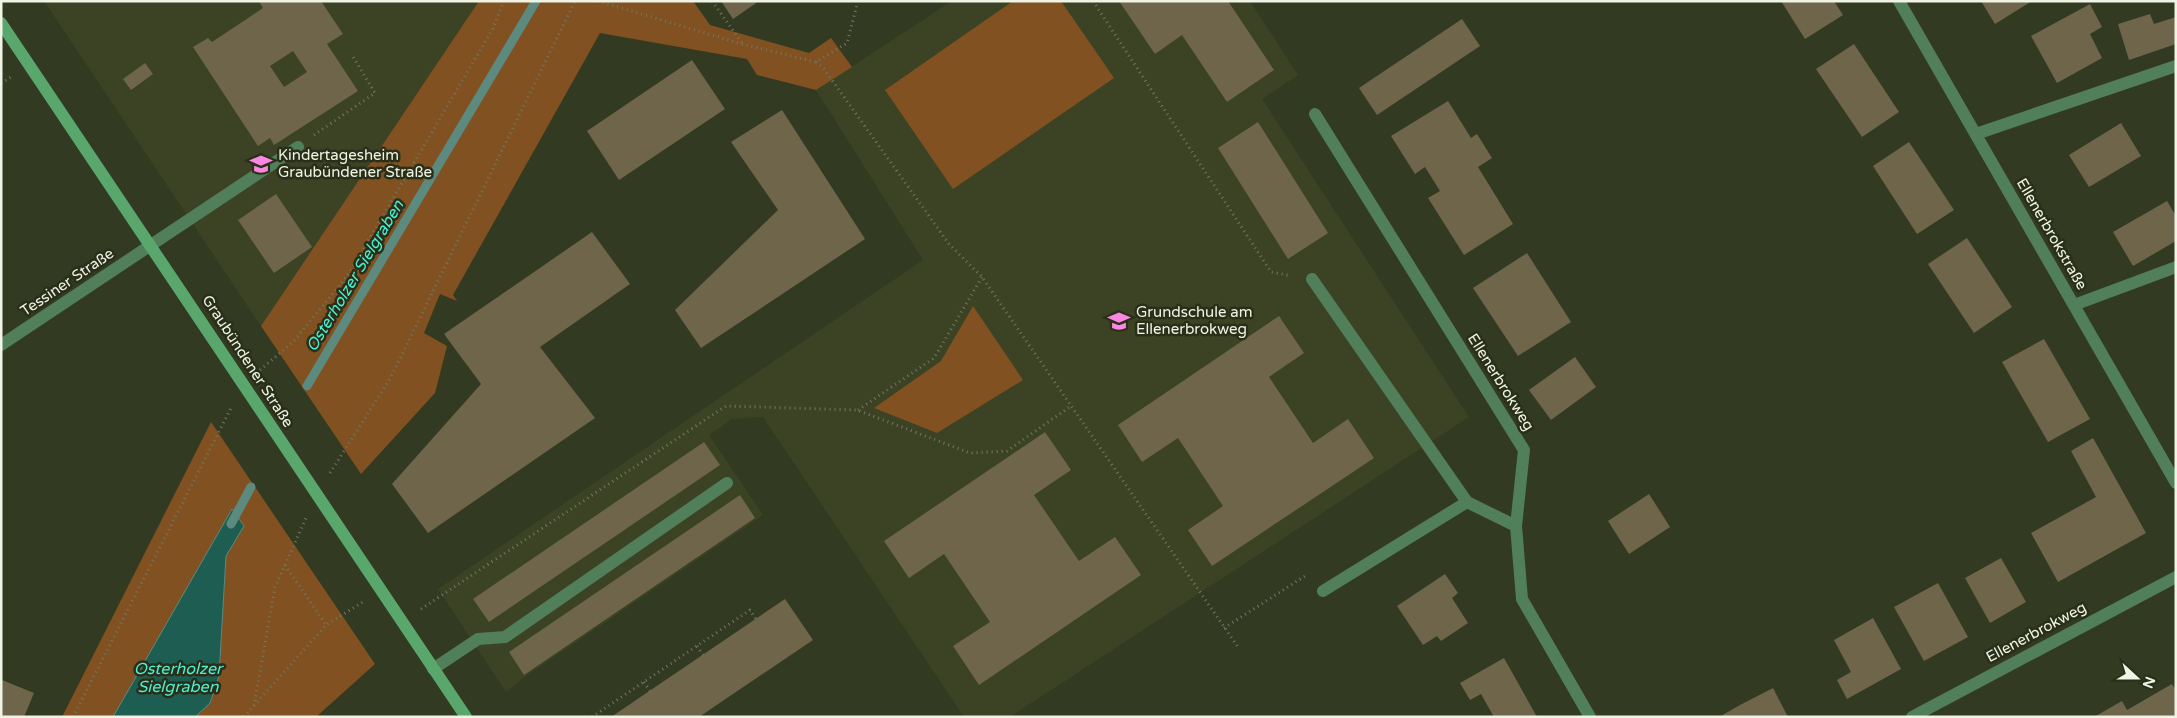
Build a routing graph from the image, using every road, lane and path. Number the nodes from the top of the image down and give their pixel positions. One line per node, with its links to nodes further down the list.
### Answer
1 (504, 1): 22 (path)
2 (575, 1): 26 (path)
3 (598, 1): 9 (path)
4 (712, 1): 9 (path)
5 (858, 1): 11 (path)
6 (1093, 1): 19 (path)
7 (1899, 1): 14 (street, Ellenerbrokstraße)
8 (1, 23): 16 (street, Graubündener Straße)
9 (742, 44): 11 (path)
10 (352, 55): 15 (path)
11 (816, 62): 18 (path)
12 (2176, 66): 14 (street)
13 (1315, 114): 28 (street, Ellenerbrokweg)
14 (1976, 134): 20 (street, Ellenerbrokstraße)
15 (298, 147): 16 (street, Tessiner Straße)
16 (151, 245): 21 (street, Tessiner Straße); 22 (street, Graubündener Straße)
17 (2176, 267): 20 (street)
18 (982, 277): 23 (path); 36 (path)
19 (1312, 279): 27 (street)
20 (2074, 306): 25 (street, Ellenerbrokstraße)
21 (1, 345)
22 (244, 383): 26 (street, Graubündener Straße); 42 (path)
23 (857, 410)
24 (727, 483): 38 (street)
25 (2176, 483)
26 (316, 495): 29 (path); 31 (street, Graubündener Straße)
27 (1467, 502): 28 (street); 32 (street)
28 (1516, 526): 46 (street, Ellenerbrokweg)
29 (284, 564): 34 (path); 41 (path)
30 (2176, 577): 47 (street, Ellenerbrokweg)
31 (380, 590): 34 (path); 38 (street, Graubündener Straße)
32 (1323, 591)
33 (756, 619): 35 (path)
34 (326, 625): 41 (path)
35 (697, 646): 37 (path); 39 (path)
36 (1238, 647)
37 (703, 654)
38 (433, 669): 44 (street, Graubündener Straße)
39 (644, 682): 40 (path); 45 (path)
40 (650, 691)
41 (254, 706): 43 (path)
42 (73, 717)
43 (244, 717)
44 (466, 717)
45 (592, 717)
46 (1590, 717)
47 (1912, 717)

